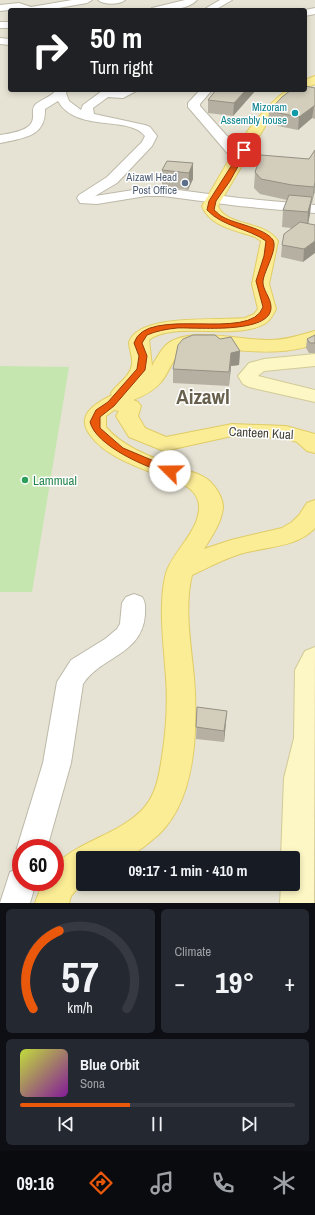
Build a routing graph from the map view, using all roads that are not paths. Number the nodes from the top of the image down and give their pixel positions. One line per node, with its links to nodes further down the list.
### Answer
1 (87, 0): 8 (street)
2 (104, 0): 3 (street)
3 (120, 0)
4 (192, 0): 9 (street)
5 (226, 0): 10 (street)
6 (0, 8): 7 (street)
7 (24, 8)
8 (41, 8)
9 (168, 8)
10 (212, 8)
11 (61, 92): 15 (street); 16 (street)
12 (128, 92): 15 (street)
13 (204, 92): 17 (street)
14 (293, 92): 17 (main road)
15 (88, 116): 18 (street)
16 (0, 138)
17 (240, 159): 18 (main road)
18 (214, 199): 19 (street); 23 (main road)
19 (315, 209)
20 (315, 337): 23 (main road)
21 (315, 360): 22 (street)
22 (315, 396)
23 (111, 404): 24 (main road, Canteen Kual); 26 (main road)
24 (315, 446)
25 (315, 508): 26 (main road)
26 (179, 570): 30 (main road)
27 (134, 603): 29 (street)
28 (315, 658): 35 (street)
29 (35, 839)
30 (103, 851)
31 (76, 866): 34 (main road)
32 (18, 891): 33 (street)
33 (15, 903)
34 (52, 903)
35 (297, 903)

